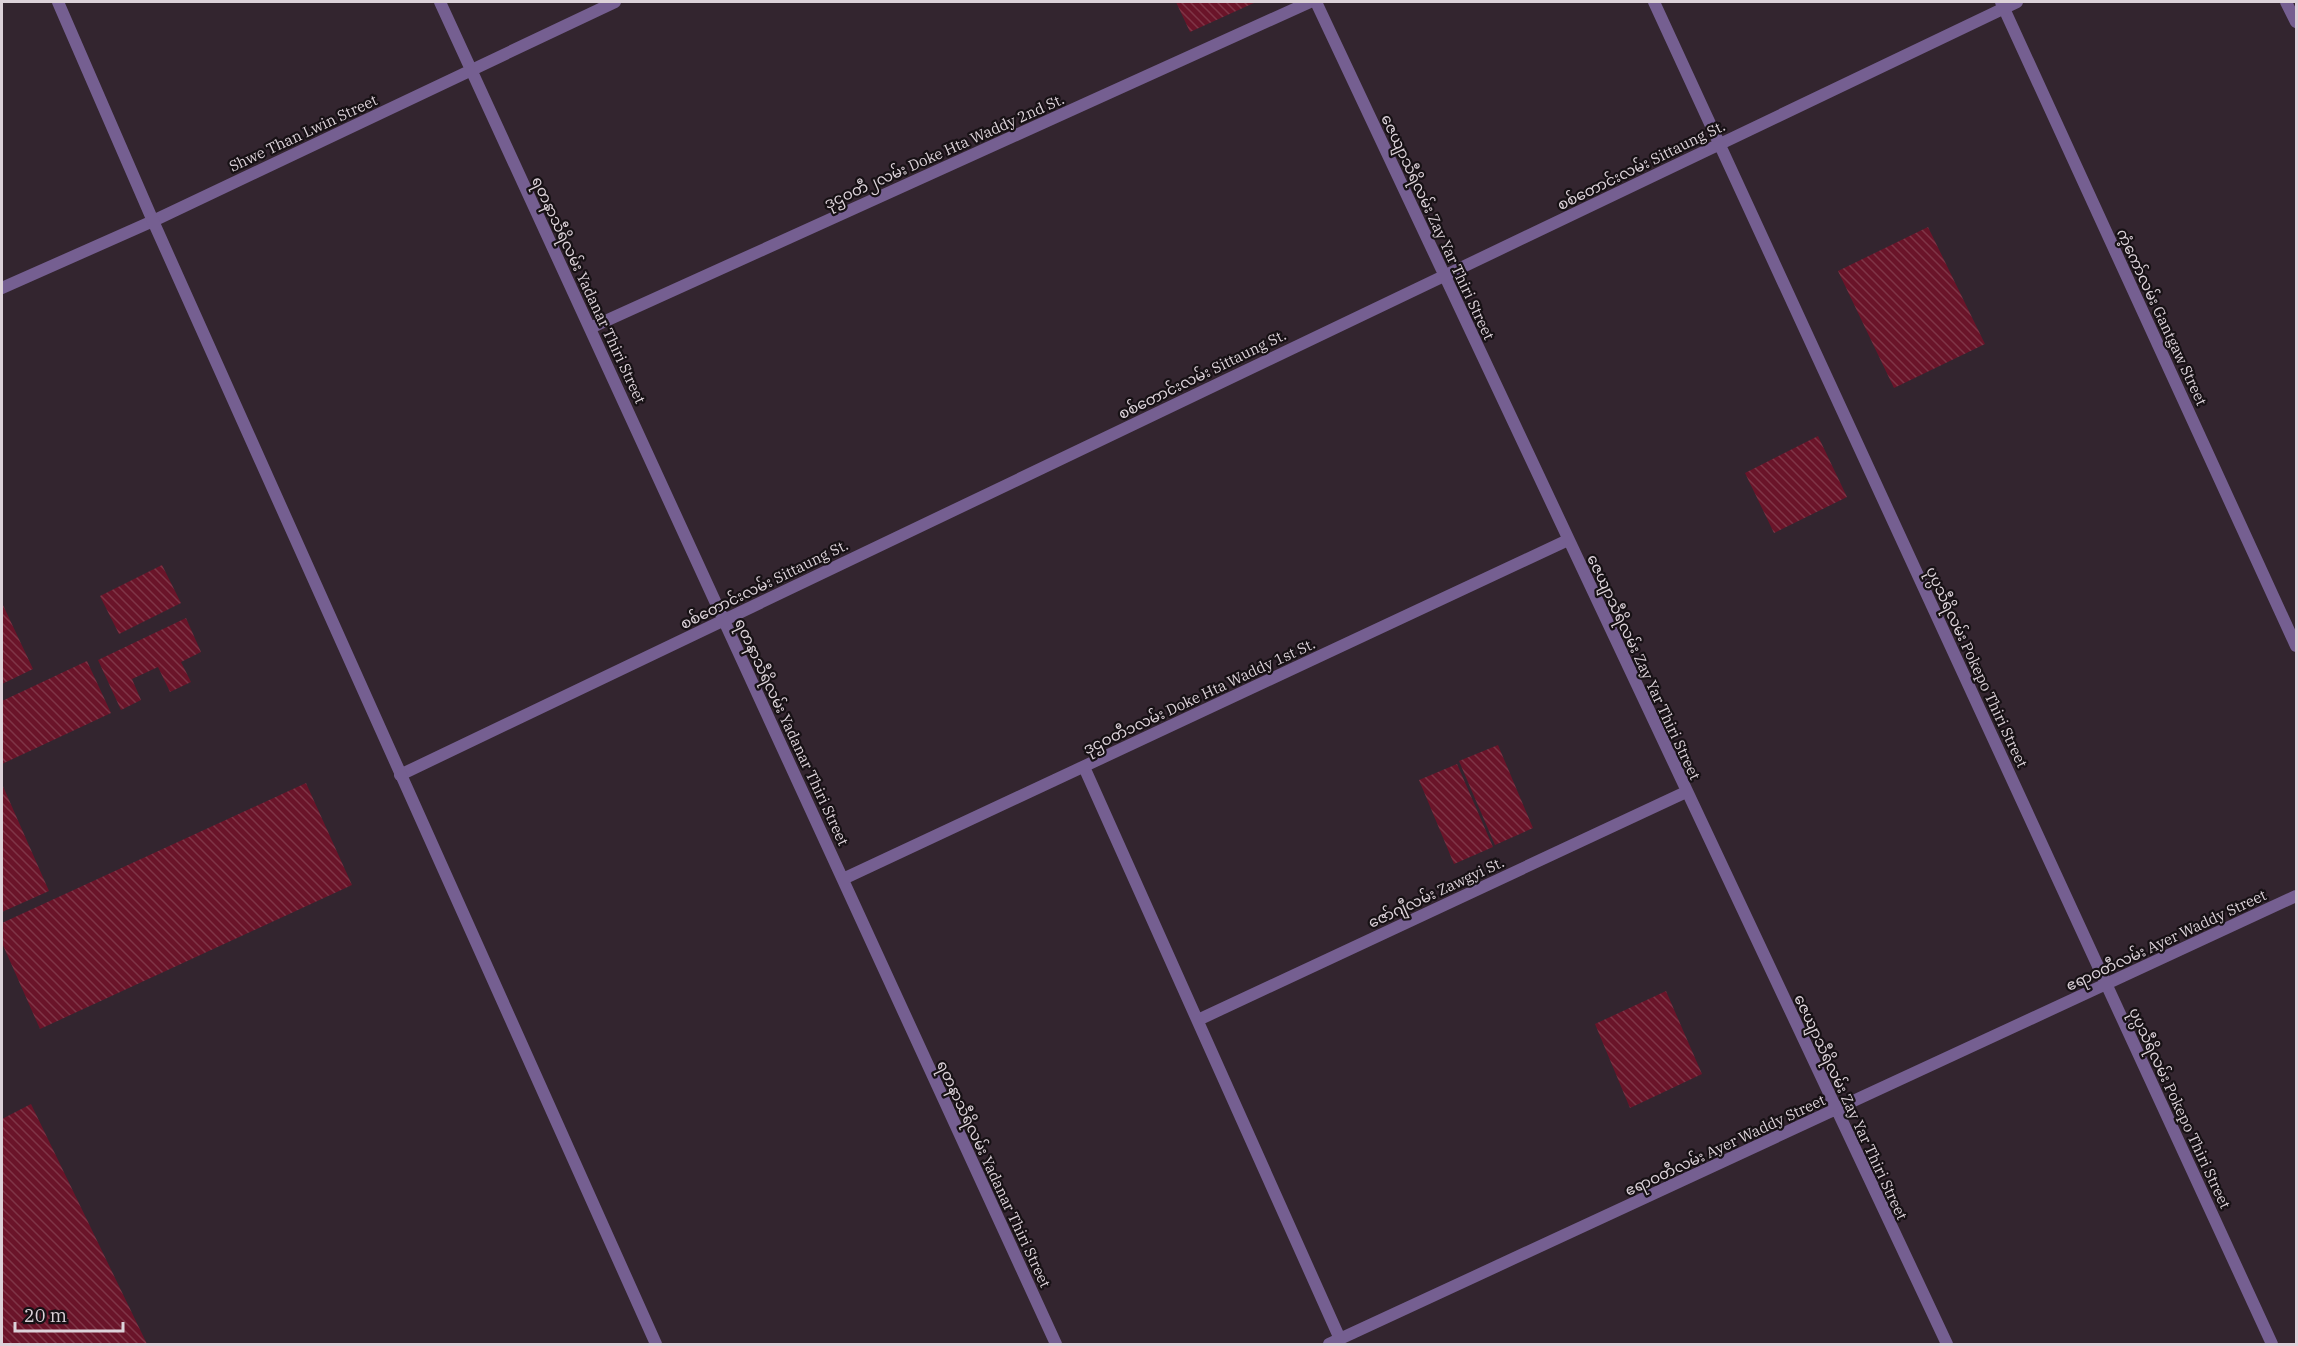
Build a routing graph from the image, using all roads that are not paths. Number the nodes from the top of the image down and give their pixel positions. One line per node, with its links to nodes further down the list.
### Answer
1 (58, 2): 13 (street)
2 (440, 2): 11 (street, ရတနာသီရိလမ်း Yadanar Thiri Street)
3 (615, 2): 11 (street, Shwe Than Lwin Street)
4 (1310, 2): 16 (street, ဒုဌဝတီ၂လမ်း Doke Hta Waddy 2nd St.)
5 (1316, 2): 14 (street, ဇေယျာသီရိလမ်း Zay Yar Thiri Street)
6 (1654, 2): 12 (street, ပုပ္ပသီရိလမ်း Pokepo Thiri Street)
7 (2017, 2): 9 (street, စစ်တောင်းလမ်း Sittaung St.)
8 (2286, 2): 10 (street)
9 (2003, 5): 12 (street, စစ်တောင်းလမ်း Sittaung St.); 19 (street, ကံ့ကော်လမ်း Gantgaw Street)
10 (2296, 22)
11 (471, 70): 13 (street, Shwe Than Lwin Street); 16 (street, ရတနာသီရိလမ်း Yadanar Thiri Street)
12 (1719, 144): 14 (street, စစ်တောင်းလမ်း Sittaung St.); 25 (street, ပုပ္ပသီရိလမ်း Pokepo Thiri Street)
13 (153, 221): 15 (street, Shwe Than Lwin Street); 21 (street)
14 (1444, 275): 17 (street, ဇေယျာသီရိလမ်း Zay Yar Thiri Street); 18 (street, စစ်တောင်းလမ်း Sittaung St.)
15 (2, 288)
16 (590, 328): 18 (street, ရတနာသီရိလမ်း Yadanar Thiri Street)
17 (1568, 540): 20 (street, ဒုဌဝတီ၁လမ်း Doke Hta Waddy 1st St.); 22 (street, ဇေယျာသီရိလမ်း Zay Yar Thiri Street)
18 (724, 620): 21 (street, စစ်တောင်းလမ်း Sittaung St.); 23 (street, ရတနာသီရိလမ်း Yadanar Thiri Street)
19 (2296, 646)
20 (1084, 767): 23 (street, ဒုဌဝတီ၁လမ်း Doke Hta Waddy 1st St.); 26 (street)
21 (400, 775): 29 (street)
22 (1686, 792): 26 (street, ဇော်ဂျီလမ်း Zawgyi St.); 27 (street, ဇေယျာသီရိလမ်း Zay Yar Thiri Street)
23 (843, 879): 30 (street, ရတနာသီရိလမ်း Yadanar Thiri Street)
24 (2296, 896): 25 (street, ဧရာဝတီလမ်း Ayer Waddy Street)
25 (2106, 984): 27 (street, ဧရာဝတီလမ်း Ayer Waddy Street); 32 (street, ပုပ္ပသီရိလမ်း Pokepo Thiri Street)
26 (1198, 1020): 28 (street)
27 (1835, 1110): 28 (street, ဧရာဝတီလမ်း Ayer Waddy Street); 31 (street, ဇေယျာသီရိလမ်း Zay Yar Thiri Street)
28 (1335, 1342)
29 (656, 1344)
30 (1056, 1344)
31 (1947, 1344)
32 (2272, 1344)

